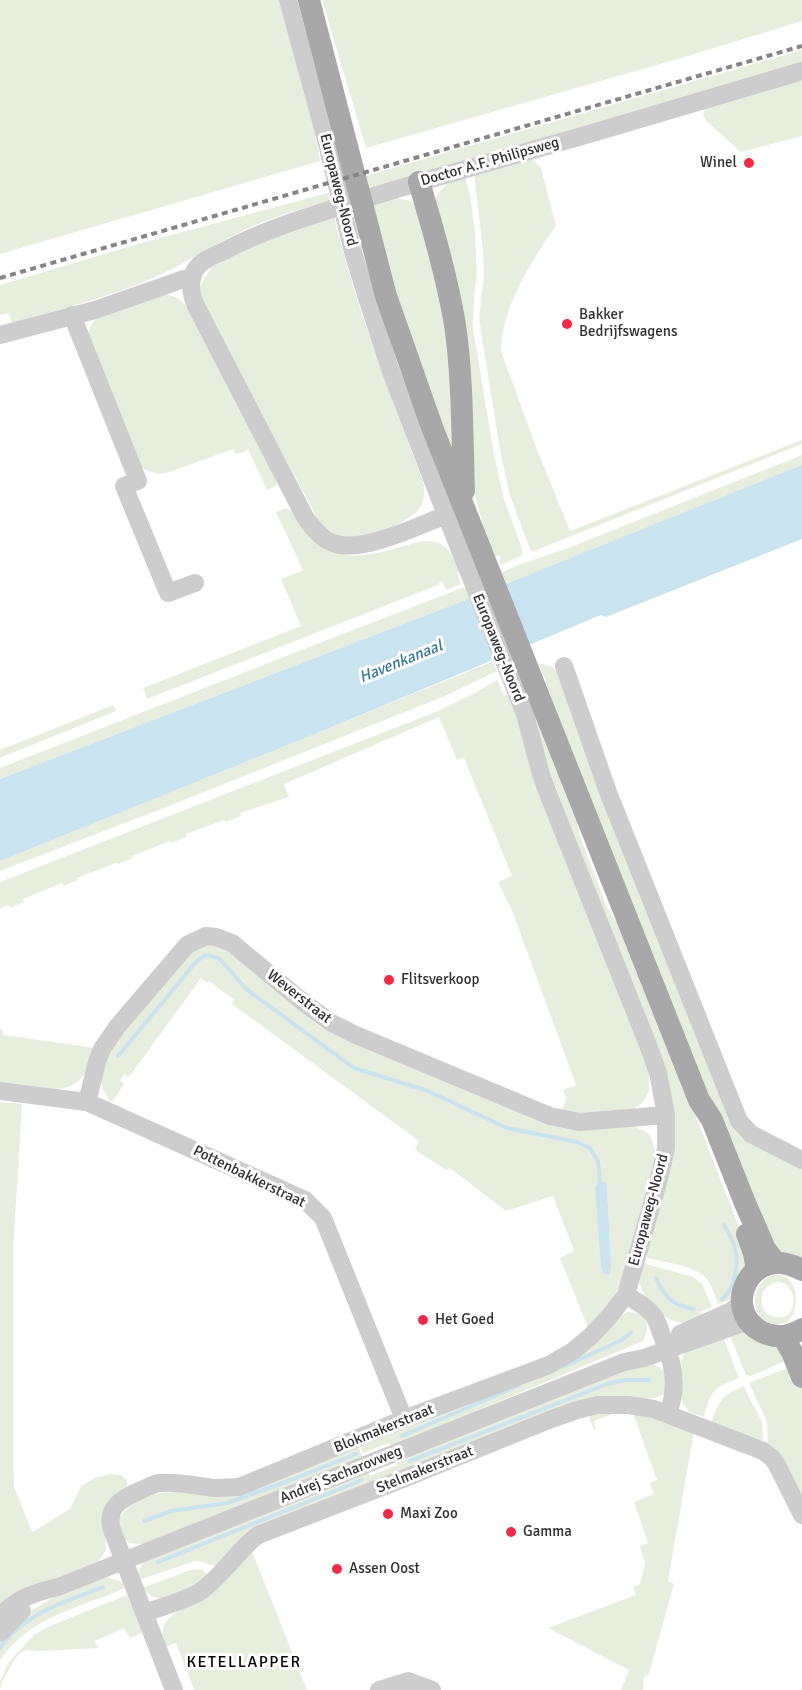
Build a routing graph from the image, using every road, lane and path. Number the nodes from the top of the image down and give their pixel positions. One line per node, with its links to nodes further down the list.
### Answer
1 (288, 0): 4 (street, Europaweg-Noord)
2 (309, 0): 4 (main road, Europaweg-Noord)
3 (802, 71): 5 (street, Doctor A.F. Philipsweg)
4 (335, 137): 9 (main road, Europaweg-Noord)
5 (419, 182): 6 (street, Doctor A.F. Philipsweg); 9 (main road)
6 (192, 279): 7 (street); 9 (street)
7 (72, 315): 8 (street); 10 (street)
8 (0, 335)
9 (455, 512): 12 (main road, Europaweg-Noord)
10 (195, 583)
11 (564, 666): 16 (street)
12 (522, 681): 15 (street, Europaweg-Noord); 17 (main road, Europaweg-Noord)
13 (0, 1091): 14 (street, Pottenbakkerstraat)
14 (87, 1102): 15 (street, Weverstraat); 26 (street, Pottenbakkerstraat)
15 (666, 1115): 19 (street, Europaweg-Noord)
16 (802, 1160)
17 (766, 1266): 18 (main road); 20 (main road)
18 (802, 1270)
19 (626, 1294): 23 (street); 26 (street, Blokmakerstraat)
20 (742, 1303): 21 (main road); 23 (street, Andrej Sacharovweg)
21 (751, 1324): 22 (main road); 23 (street, Andrej Sacharovweg)
22 (797, 1332): 24 (main road)
23 (666, 1345): 25 (street); 28 (street, Andrej Sacharovweg)
24 (802, 1377)
25 (668, 1413): 27 (street, Stelmakerstraat); 30 (street, Stelmakerstraat)
26 (404, 1419): 28 (street, Blokmakerstraat)
27 (802, 1515)
28 (123, 1561): 29 (street, Andrej Sacharovweg); 30 (street)
29 (58, 1587): 31 (street, Andrej Sacharovweg); 32 (street, Andrej Sacharovweg)
30 (144, 1613): 33 (street)
31 (0, 1616)
32 (0, 1633)
33 (174, 1690)
34 (379, 1690): 35 (street)
35 (432, 1690)

